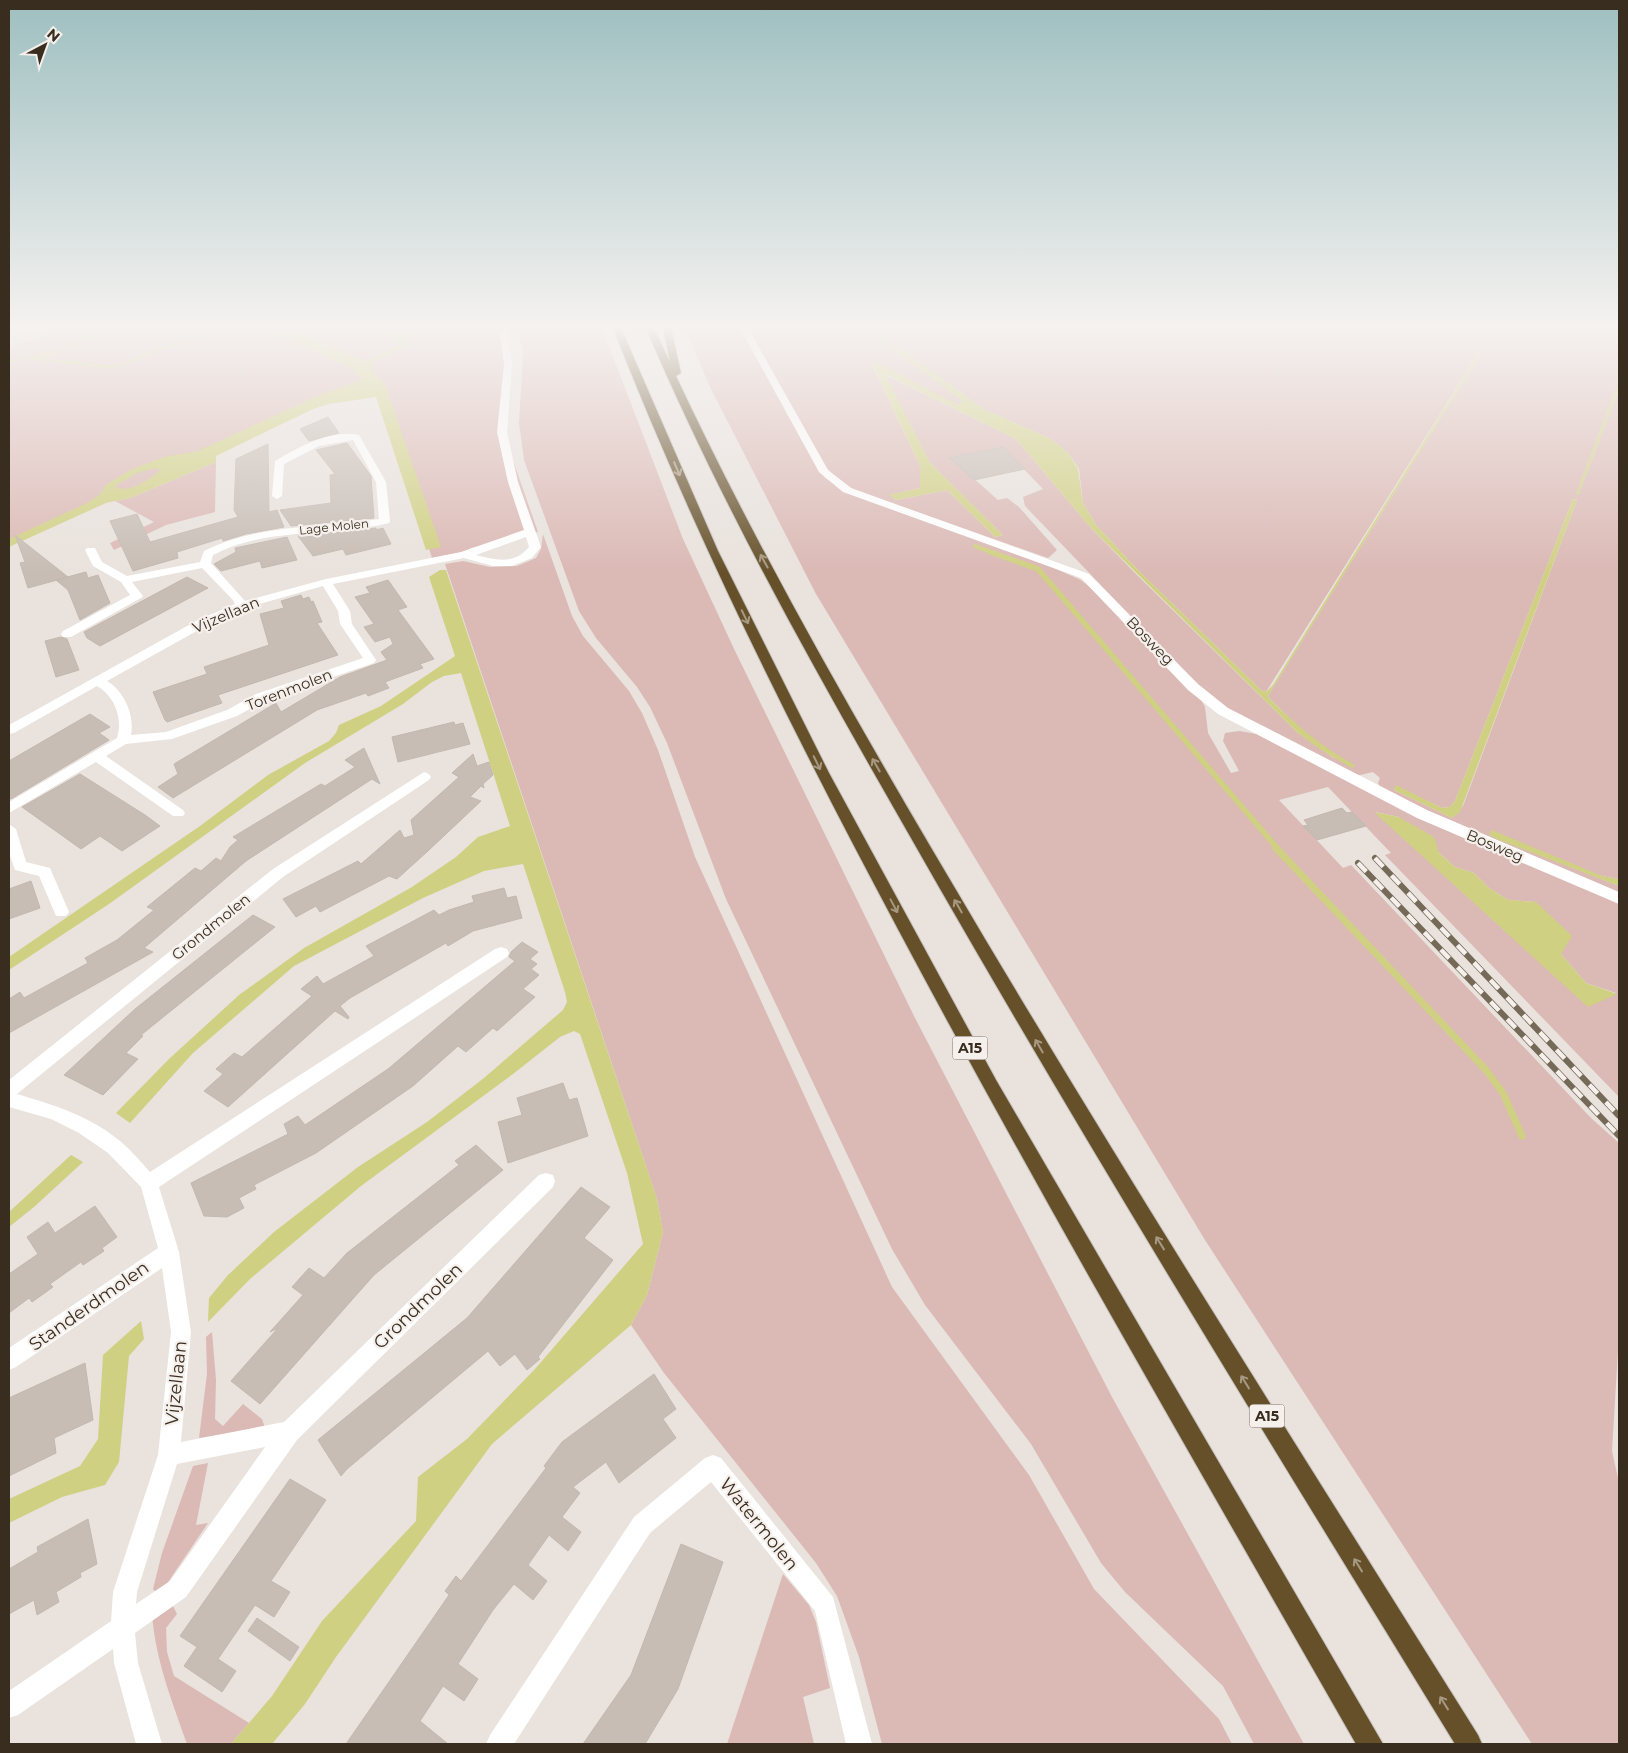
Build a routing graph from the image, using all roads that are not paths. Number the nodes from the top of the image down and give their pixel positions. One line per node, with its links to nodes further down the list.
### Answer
1 (504, 410): 6 (street)
2 (652, 410): 38 (highway, A15, one-way to 38)
3 (687, 410): 39 (highway, A15, one-way to 3)
4 (789, 410): 22 (street, Bosweg)
5 (278, 496): 9 (street, Lage Molen)
6 (529, 532): 8 (street, Vijzellaan); 8 (street, Vijzellaan)
7 (91, 550): 10 (street)
8 (464, 555): 11 (street, Vijzellaan)
9 (205, 564): 10 (street); 12 (street)
10 (124, 580): 13 (street)
11 (326, 582): 12 (street, Vijzellaan); 16 (street, Torenmolen)
12 (241, 606): 14 (street, Vijzellaan)
13 (67, 634)
14 (99, 682): 15 (street, Vijzellaan); 16 (street)
15 (9, 730)
16 (123, 740): 17 (street, Torenmolen)
17 (96, 756): 19 (street, Torenmolen); 20 (street)
18 (424, 777): 25 (street, Grondmolen)
19 (9, 808)
20 (178, 813)
21 (9, 829): 23 (street)
22 (1619, 898)
23 (61, 912)
24 (501, 953): 28 (street)
25 (9, 1090)
26 (9, 1099): 28 (street, Vijzellaan)
27 (546, 1180): 31 (street, Grondmolen)
28 (149, 1183): 29 (street, Vijzellaan)
29 (169, 1252): 30 (street, Standerdmolen); 32 (street, Vijzellaan)
30 (9, 1360)
31 (289, 1432): 32 (street); 33 (street, Grondmolen)
32 (169, 1455): 33 (street, Vijzellaan)
33 (123, 1629): 34 (street); 35 (street, Vijzellaan)
34 (9, 1706)
35 (149, 1744)
36 (499, 1744): 37 (street, Watermolen)
37 (859, 1744)
38 (1370, 1744)
39 (1470, 1744)

